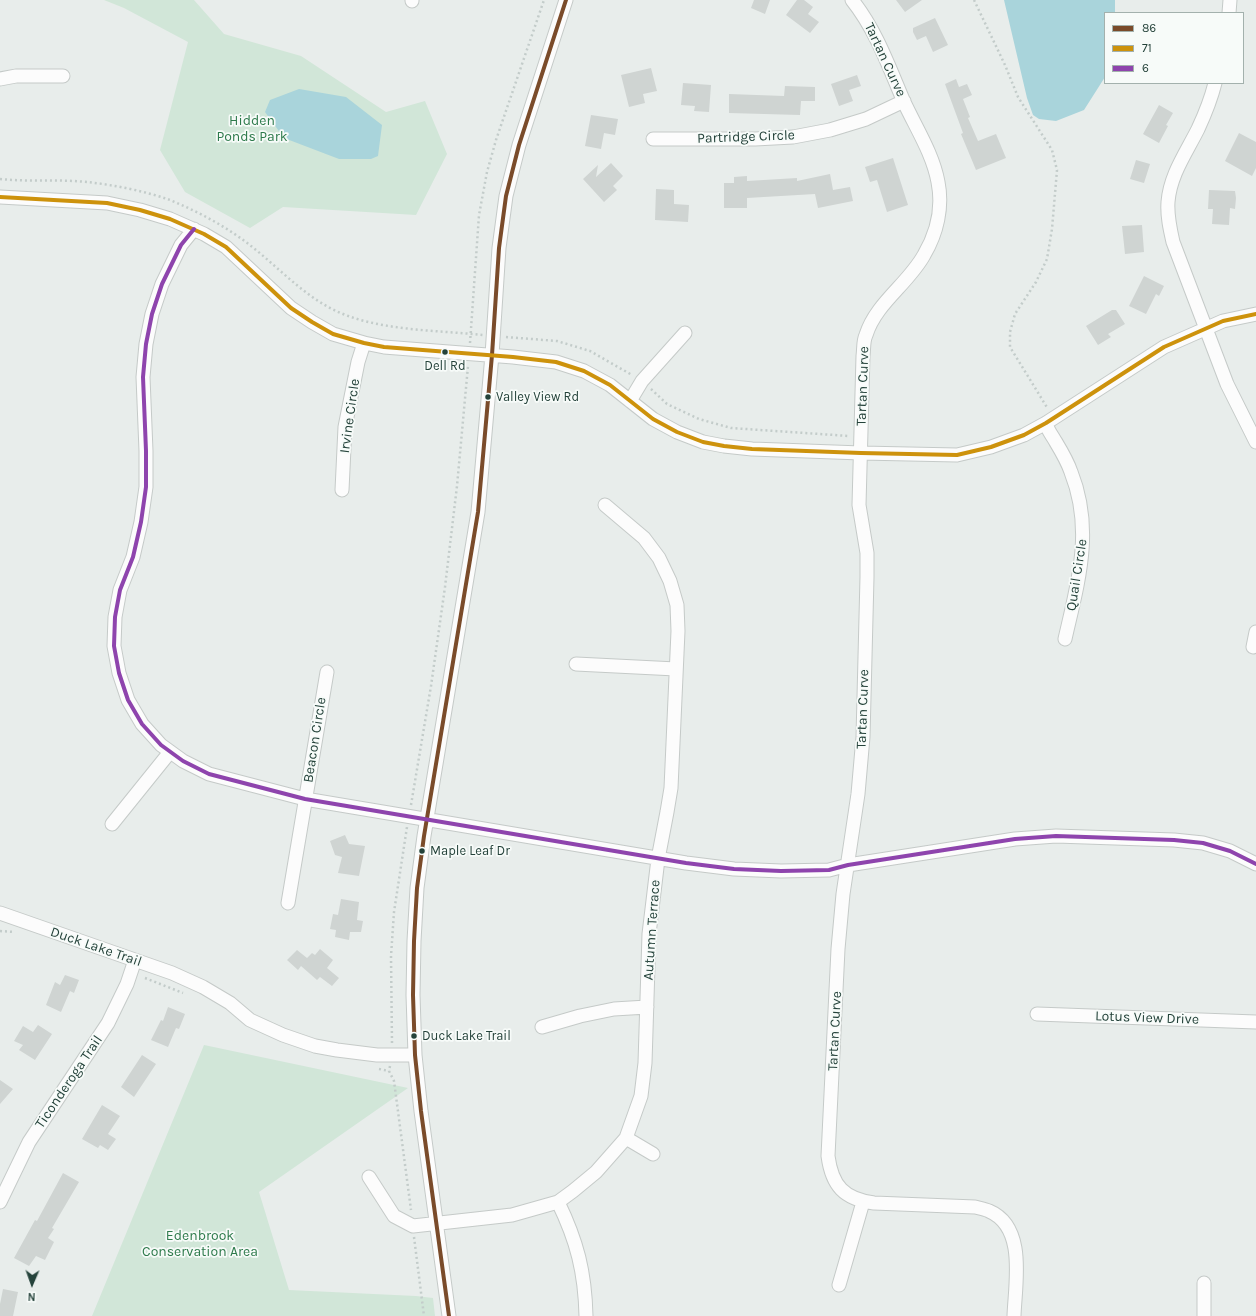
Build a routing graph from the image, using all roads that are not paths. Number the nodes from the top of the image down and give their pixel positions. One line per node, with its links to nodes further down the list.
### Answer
1 (566, 0): 16 (street)
2 (852, 0): 8 (street, Tartan Curve)
3 (1230, 0): 4 (street)
4 (1229, 12)
5 (63, 76): 6 (street)
6 (0, 79)
7 (1216, 84): 13 (street)
8 (904, 101): 9 (street, Partridge Circle); 20 (street, Tartan Curve)
9 (653, 139)
10 (0, 197): 11 (street)
11 (194, 229): 15 (street); 29 (street)
12 (1256, 314): 13 (street)
13 (1206, 329): 18 (street); 19 (street)
14 (685, 333): 17 (street)
15 (364, 343): 16 (street); 21 (street, Irvine Circle)
16 (492, 356): 17 (street); 31 (street)
17 (630, 401): 20 (street)
18 (1050, 420): 20 (street); 24 (street, Quail Circle)
19 (1256, 442)
20 (861, 453): 35 (street, Tartan Curve)
21 (342, 490)
22 (605, 505): 27 (street, Autumn Terrace)
23 (1256, 632): 25 (street)
24 (1065, 639)
25 (1253, 647)
26 (576, 664): 27 (street)
27 (676, 669): 33 (street, Autumn Terrace)
28 (327, 672): 30 (street, Beacon Circle)
29 (170, 752): 30 (street); 32 (street)
30 (306, 799): 31 (street); 36 (street, Beacon Circle)
31 (426, 820): 33 (street); 43 (street)
32 (112, 824)
33 (658, 859): 35 (street); 39 (street, Autumn Terrace)
34 (1256, 864): 35 (street)
35 (848, 865): 49 (street, Tartan Curve)
36 (288, 903)
37 (0, 913): 38 (street, Duck Lake Trail)
38 (133, 967): 43 (street, Duck Lake Trail); 47 (street, Ticonderoga Trail)
39 (647, 1007): 42 (street); 44 (street, Autumn Terrace)
40 (1037, 1014): 41 (street, Lotus View Drive)
41 (1256, 1022)
42 (542, 1027)
43 (415, 1055): 50 (street)
44 (626, 1138): 45 (street); 48 (street, Autumn Terrace)
45 (653, 1154)
46 (369, 1177): 50 (street, Autumn Terrace)
47 (0, 1202)
48 (558, 1202): 50 (street, Autumn Terrace); 54 (street)
49 (863, 1202): 52 (street); 55 (street, Tartan Curve)
50 (436, 1223): 53 (street)
51 (1204, 1283): 56 (street)
52 (839, 1285)
53 (449, 1316)
54 (586, 1316)
55 (1014, 1316)
56 (1204, 1316)

